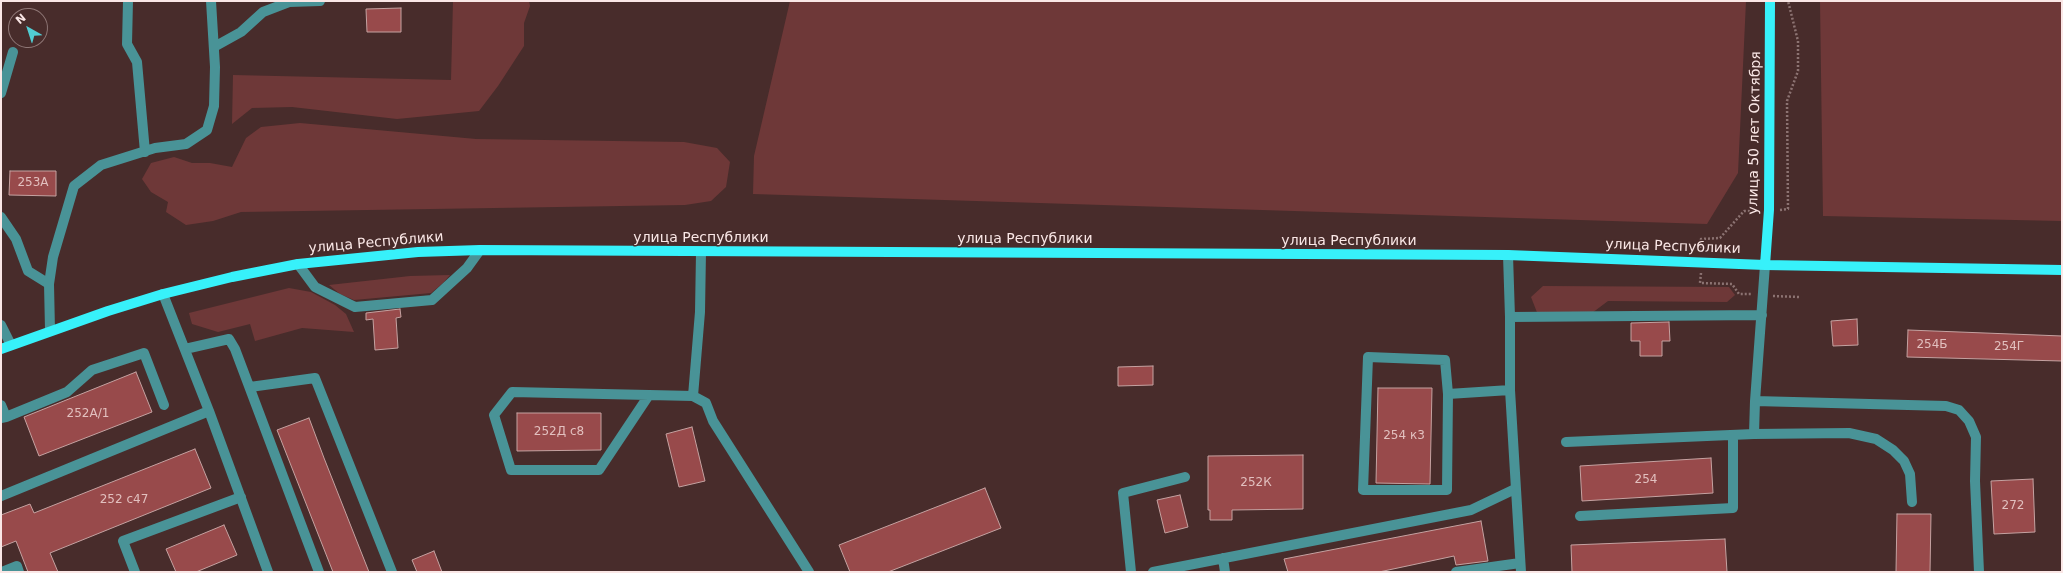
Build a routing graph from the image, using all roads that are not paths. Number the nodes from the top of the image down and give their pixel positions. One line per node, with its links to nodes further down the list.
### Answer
1 (128, 1): 8 (street)
2 (211, 1): 5 (street)
3 (320, 1): 5 (street)
4 (1770, 1): 14 (main road, улица 50 лет Октября)
5 (214, 47): 8 (street)
6 (13, 52): 7 (street)
7 (1, 93)
8 (145, 152): 16 (street)
9 (1, 218): 16 (street)
10 (480, 250): 11 (main road, улица Республики); 13 (main road, улица Республики); 13 (street)
11 (701, 252): 12 (main road, улица Республики); 28 (street)
12 (1508, 255): 14 (main road, улица Республики); 19 (street)
13 (298, 264): 17 (main road, улица Республики)
14 (1766, 265): 15 (main road, улица Республики); 18 (street)
15 (2062, 270)
16 (49, 284): 21 (street)
17 (163, 294): 21 (main road, улица Республики); 23 (street)
18 (1762, 315): 19 (street); 29 (street)
19 (1510, 317): 25 (street)
20 (1, 325): 22 (street)
21 (50, 330): 22 (main road, улица Республики)
22 (6, 347)
23 (185, 349): 24 (street); 32 (street)
24 (250, 387): 49 (street); 50 (street)
25 (1510, 390): 26 (street); 38 (street)
26 (1448, 394): 26 (street)
27 (650, 395): 27 (street); 28 (street)
28 (693, 396): 51 (street)
29 (1756, 401): 34 (street); 56 (street)
30 (1, 405): 33 (street)
31 (164, 405): 33 (street)
32 (209, 411): 39 (street); 40 (street)
33 (4, 418)
34 (1754, 434): 35 (street); 41 (street)
35 (1733, 435): 36 (street); 42 (street)
36 (1566, 442)
37 (1185, 476): 52 (street)
38 (1515, 489): 43 (street); 44 (street)
39 (1, 496)
40 (241, 496): 47 (street); 48 (street)
41 (1912, 502)
42 (1580, 516)
43 (1223, 558): 53 (street); 54 (street)
44 (1520, 567): 55 (street)
45 (2, 572): 46 (street)
46 (19, 572)
47 (134, 572)
48 (268, 572)
49 (319, 572)
50 (392, 572)
51 (809, 572)
52 (1131, 572)
53 (1153, 572)
54 (1225, 572)
55 (1456, 572)
56 (1979, 572)

